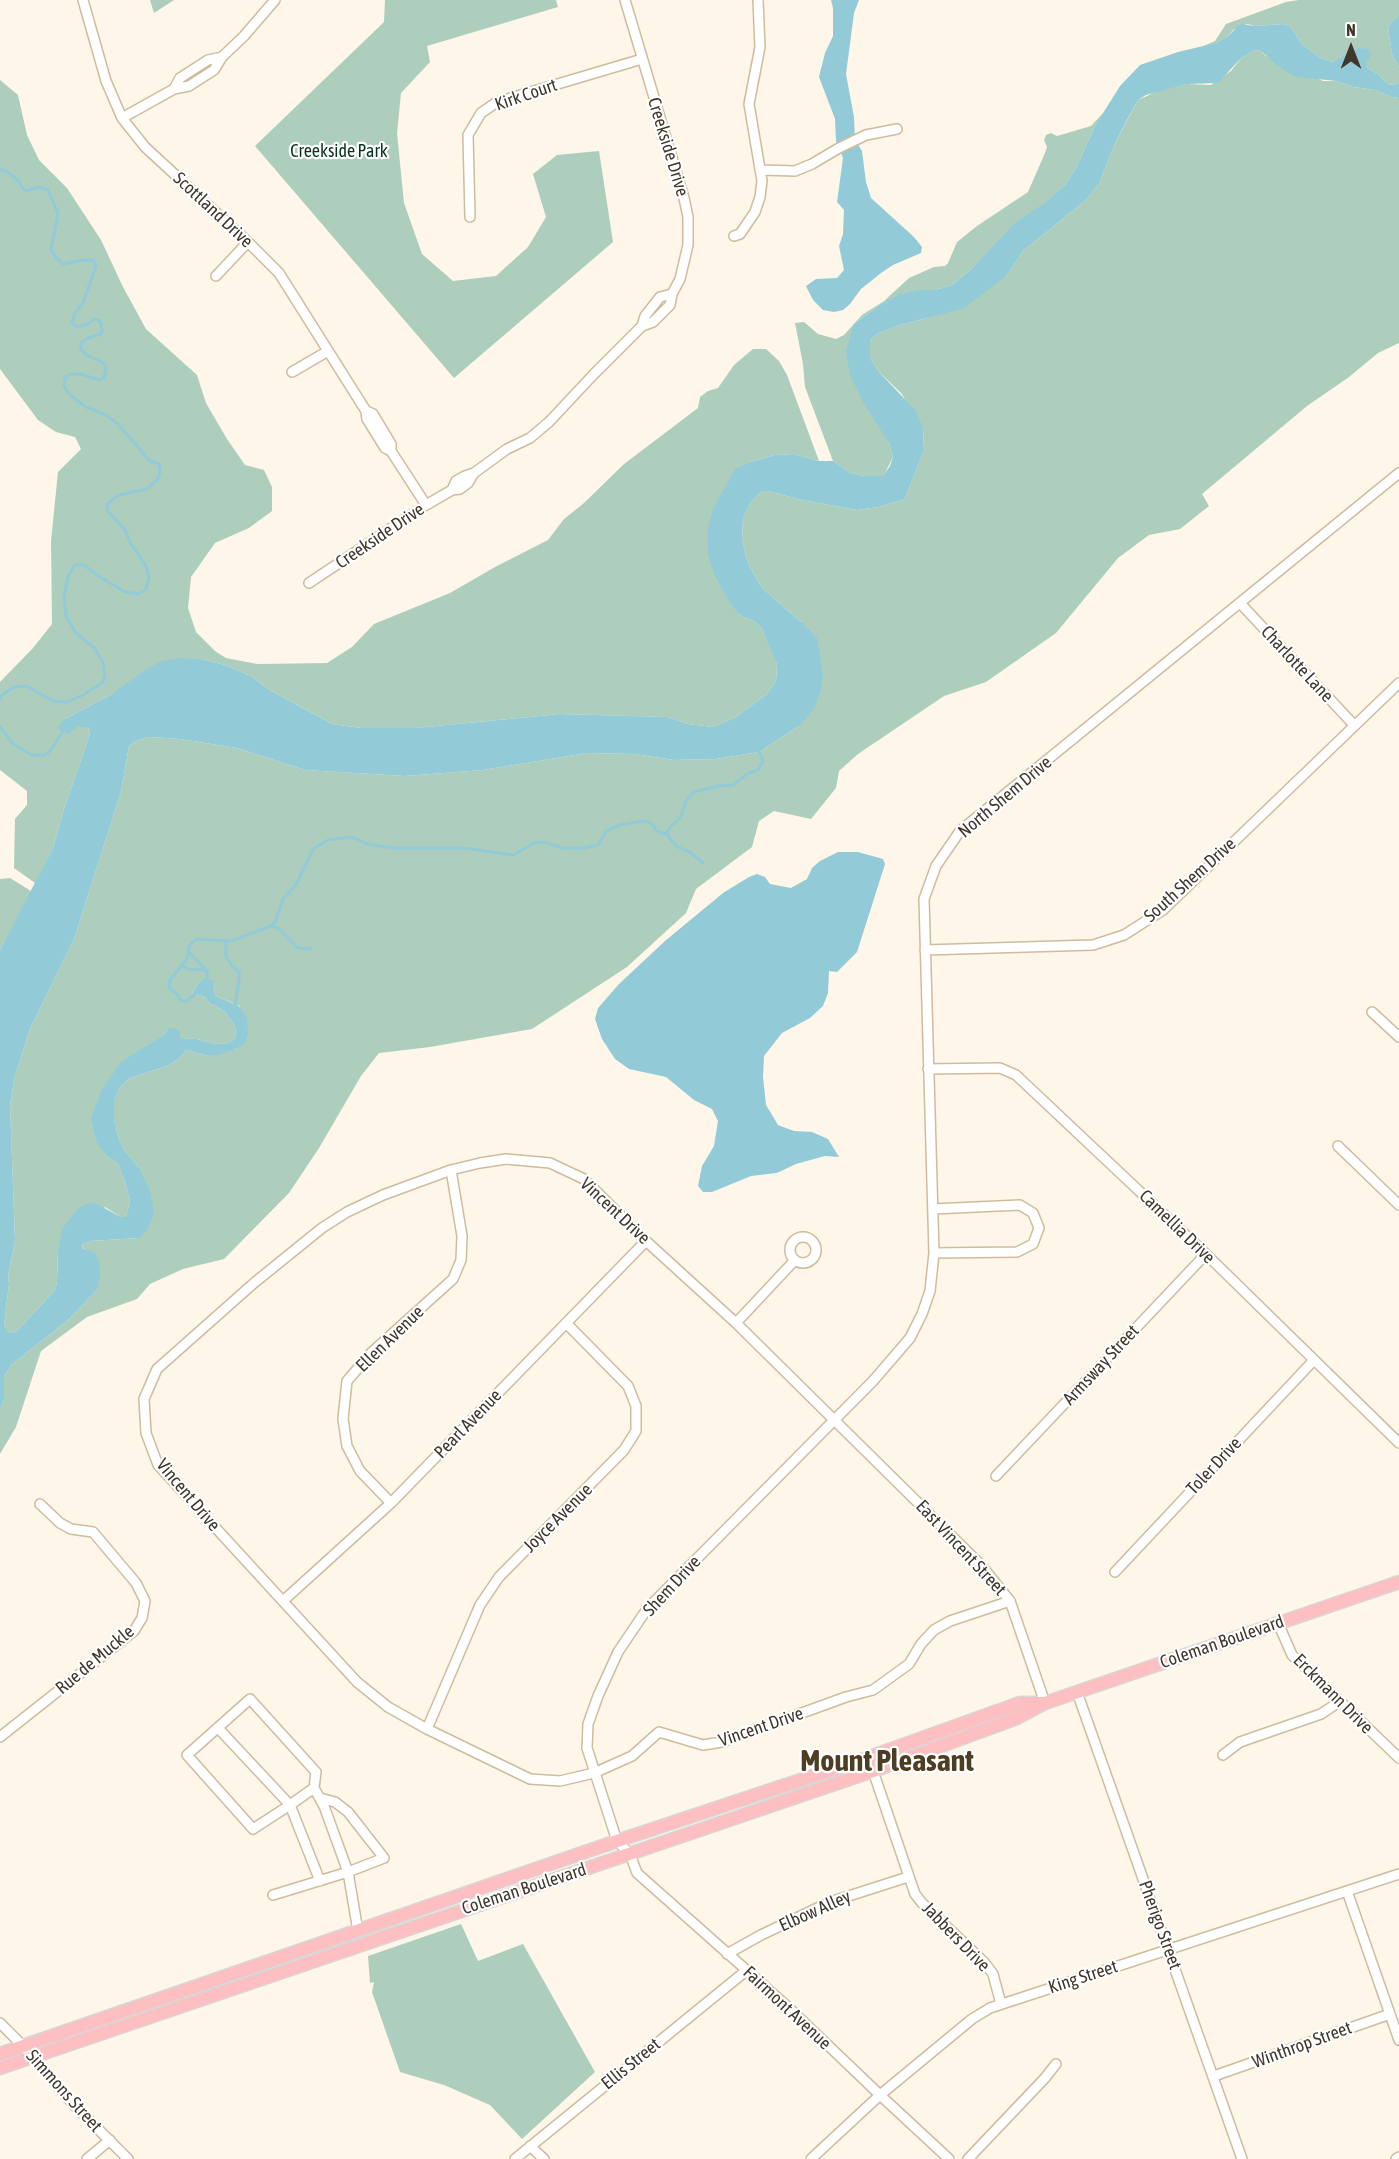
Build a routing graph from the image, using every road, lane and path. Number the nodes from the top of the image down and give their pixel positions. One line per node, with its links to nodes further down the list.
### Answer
1 (82, 0): 6 (street, Scottland Drive)
2 (275, 0): 6 (street)
3 (625, 0): 5 (street, Creekside Drive)
4 (758, 0): 8 (street)
5 (642, 59): 9 (street, Kirk Court); 16 (street, Creekside Drive)
6 (122, 118): 11 (street, Scottland Drive)
7 (897, 129): 8 (street)
8 (762, 170): 10 (street)
9 (470, 217)
10 (734, 236)
11 (248, 242): 12 (street); 13 (street, Scottland Drive)
12 (216, 276)
13 (328, 351): 14 (street); 16 (street, Scottland Drive)
14 (292, 372)
15 (1399, 473): 18 (street, North Shem Drive)
16 (426, 505): 17 (street, Creekside Drive)
17 (309, 583)
18 (1240, 603): 20 (street, Charlotte Lane); 21 (street, North Shem Drive)
19 (1399, 683): 20 (street, South Shem Drive)
20 (1354, 725): 21 (street, South Shem Drive)
21 (926, 950): 24 (street, North Shem Drive)
22 (1372, 1012): 23 (street)
23 (1399, 1037)
24 (928, 1070): 28 (street, North Shem Drive); 31 (street, Camellia Drive)
25 (1338, 1146): 27 (street)
26 (451, 1170): 29 (street, Vincent Drive); 39 (street, Ellen Avenue); 43 (street, Vincent Drive)
27 (1399, 1204)
28 (933, 1209): 30 (street, North Shem Drive); 30 (street)
29 (646, 1241): 33 (street, Pearl Avenue); 34 (street, Vincent Drive)
30 (934, 1253): 36 (street, North Shem Drive)
31 (1206, 1254): 35 (street, Camellia Drive); 38 (street, Armsway Street)
32 (795, 1260): 34 (street)
33 (566, 1323): 39 (street, Pearl Avenue); 50 (street, Joyce Avenue)
34 (736, 1323): 36 (street, Vincent Drive)
35 (1314, 1360): 37 (street, Camellia Drive); 41 (street, Toler Drive)
36 (835, 1421): 44 (street, East Vincent Street); 55 (street, Shem Drive)
37 (1399, 1443)
38 (996, 1476)
39 (391, 1503): 43 (street, Pearl Avenue)
40 (40, 1504): 51 (street, Rue de Muckle)
41 (1115, 1572)
42 (1399, 1582): 45 (main road, Coleman Boulevard)
43 (283, 1600): 50 (street, Vincent Drive)
44 (1010, 1600): 48 (street, East Vincent Street); 55 (street, Vincent Drive)
45 (1278, 1623): 46 (main road, Coleman Boulevard); 47 (street, Erckmann Drive)
46 (1077, 1692): 48 (main road, Coleman Boulevard); 70 (street, Pherigo Street)
47 (1337, 1699): 52 (street); 53 (street, Erckmann Drive)
48 (1045, 1703): 54 (main road, Coleman Boulevard); 58 (main road, Coleman Boulevard)
49 (218, 1728): 56 (street); 59 (street); 59 (street)
50 (427, 1729): 55 (street, Vincent Drive)
51 (0, 1737)
52 (1223, 1755)
53 (1399, 1758)
54 (873, 1770): 61 (main road, Coleman Boulevard); 64 (street, Jabbers Drive)
55 (594, 1773): 60 (street, Shem Drive)
56 (314, 1788): 57 (street); 59 (street)
57 (320, 1798): 62 (street); 62 (street)
58 (735, 1802): 60 (main road, Coleman Boulevard); 61 (main road)
59 (290, 1805): 65 (street)
60 (616, 1841): 61 (street, Shem Drive); 67 (main road); 69 (main road, Coleman Boulevard)
61 (630, 1854): 67 (main road, Coleman Boulevard); 71 (street, Fairmont Avenue)
62 (348, 1872): 65 (street); 69 (street)
63 (1399, 1874): 66 (street, King Street)
64 (908, 1877): 71 (street, Elbow Alley); 74 (street, Jabbers Drive)
65 (320, 1881): 68 (street)
66 (1347, 1891): 70 (street, King Street); 75 (street)
67 (514, 1892): 73 (main road, Coleman Boulevard)
68 (273, 1895)
69 (358, 1931): 73 (main road); 78 (main road, Coleman Boulevard)
70 (1169, 1950): 74 (street, King Street); 83 (street, Pherigo Street)
71 (727, 1954): 72 (street, Fairmont Avenue)
72 (747, 1970): 84 (street, Fairmont Avenue); 86 (street, Ellis Street)
73 (267, 1977): 80 (main road, Coleman Boulevard)
74 (1001, 2004): 84 (street, King Street)
75 (1390, 2014): 77 (street); 83 (street, Winthrop Street)
76 (0, 2023): 78 (street, Simmons Street)
77 (1399, 2040)
78 (23, 2046): 79 (main road, Coleman Boulevard); 80 (street, Simmons Street)
79 (0, 2054)
80 (32, 2057): 82 (main road, Coleman Boulevard); 85 (street, Simmons Street)
81 (1056, 2064): 93 (street)
82 (0, 2068)
83 (1214, 2076): 94 (street, Pherigo Street)
84 (880, 2095): 91 (street, King Street); 92 (street, Fairmont Avenue)
85 (110, 2140): 87 (street); 88 (street, Simmons Street)
86 (530, 2146): 89 (street, Ellis Street); 90 (street)
87 (87, 2159)
88 (128, 2159)
89 (515, 2159)
90 (544, 2159)
91 (811, 2159)
92 (950, 2159)
93 (968, 2159)
94 (1242, 2159)

